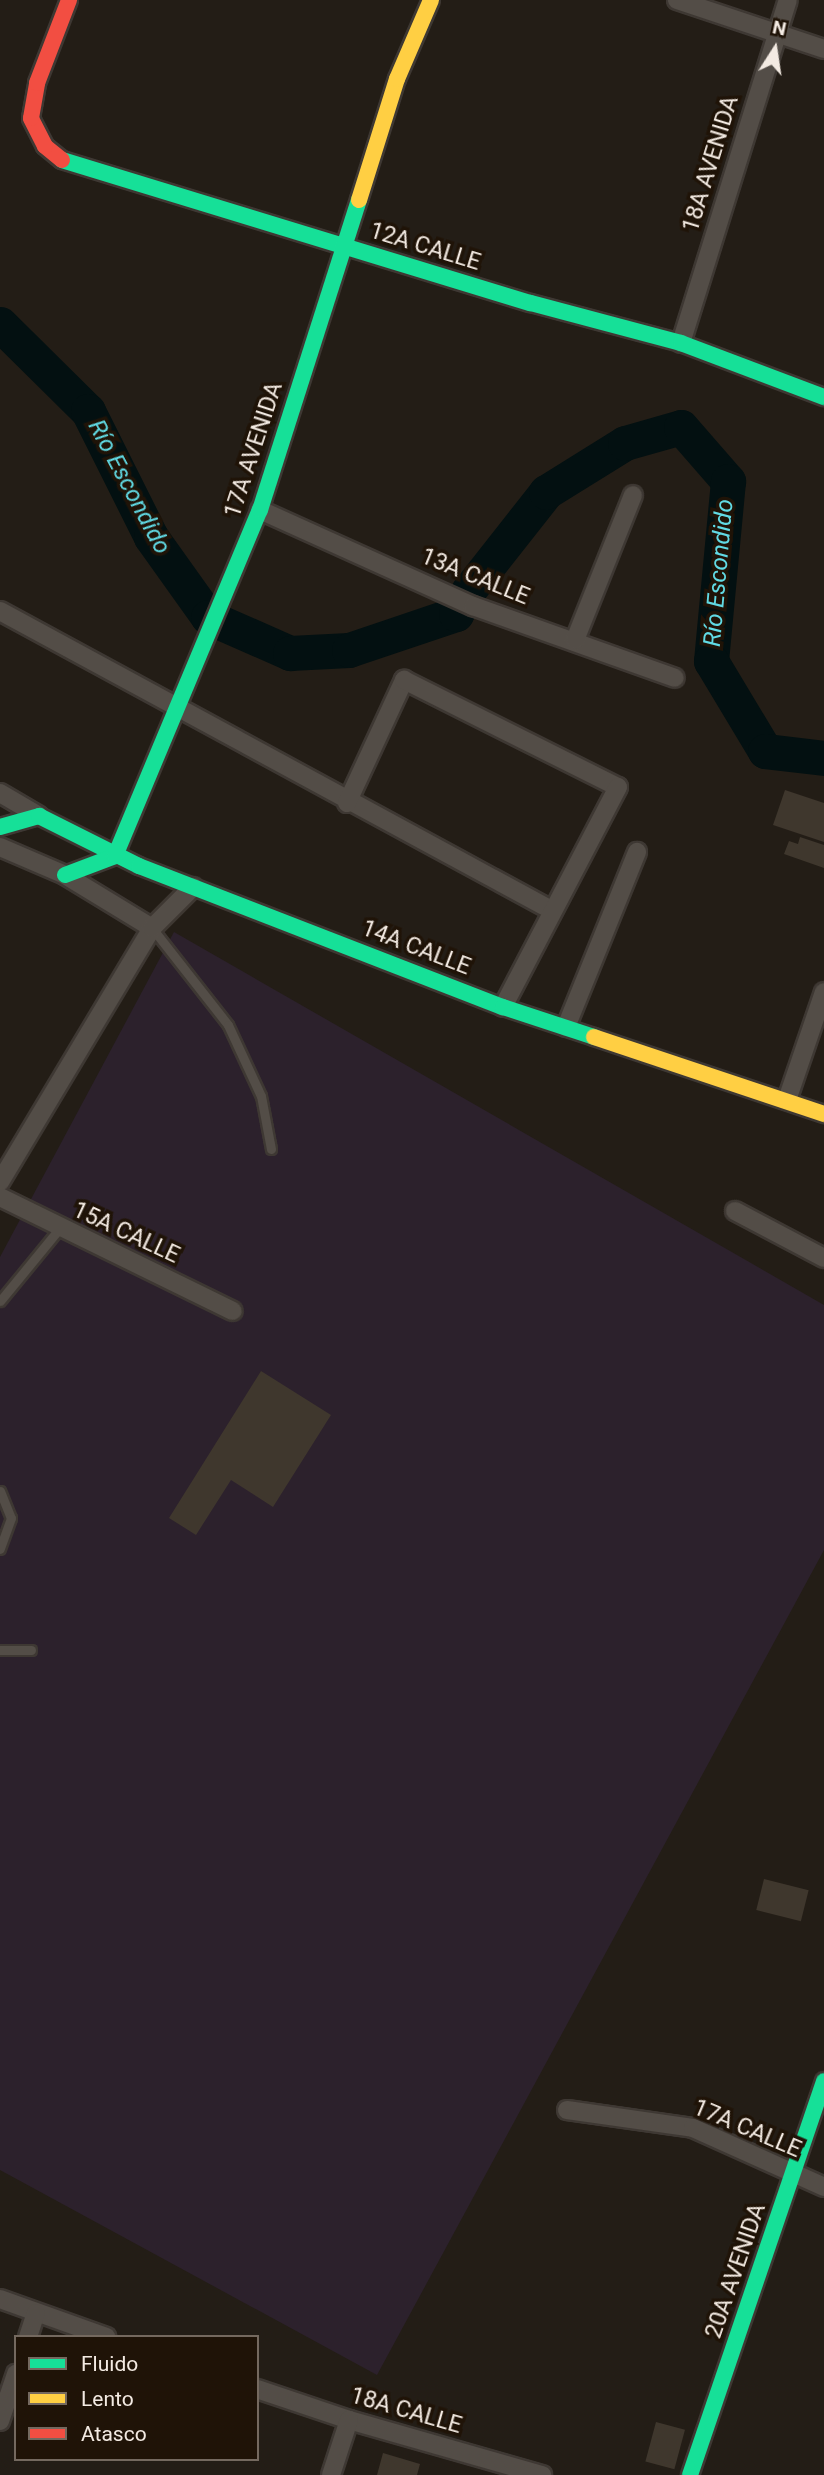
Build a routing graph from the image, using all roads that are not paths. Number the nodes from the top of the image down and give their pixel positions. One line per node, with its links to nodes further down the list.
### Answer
1 (69, 0): 7 (street, 12A CALLE)
2 (431, 0): 7 (street, 17A AVENIDA)
3 (677, 0): 5 (street)
4 (789, 0): 5 (street, 18A AVENIDA)
5 (777, 34): 6 (street); 8 (street, 18A AVENIDA)
6 (824, 49)
7 (344, 246): 8 (street, 12A CALLE); 11 (street, 17A AVENIDA)
8 (681, 343): 9 (street, 12A CALLE)
9 (824, 397)
10 (633, 495): 13 (street)
11 (260, 510): 13 (street, 13A CALLE); 15 (street, 17A AVENIDA)
12 (0, 611): 15 (street)
13 (575, 640): 14 (street, 13A CALLE)
14 (676, 678)
15 (176, 707): 17 (street); 22 (street, 17A AVENIDA)
16 (0, 793): 18 (street)
17 (346, 803): 25 (street); 25 (street)
18 (39, 816): 19 (street); 22 (street, 14A CALLE)
19 (0, 827)
20 (0, 847): 23 (street)
21 (637, 852): 29 (street)
22 (115, 856): 23 (street); 24 (street, 14A CALLE)
23 (65, 875): 26 (street)
24 (193, 887): 26 (street); 28 (street, 14A CALLE)
25 (553, 911): 28 (street)
26 (152, 928): 32 (lane); 33 (street)
27 (824, 992): 30 (street)
28 (503, 1007): 29 (street, 14A CALLE)
29 (566, 1027): 30 (street, 14A CALLE)
30 (787, 1100): 31 (street, 14A CALLE)
31 (824, 1114)
32 (271, 1149)
33 (0, 1182)
34 (0, 1197): 36 (street, 15A CALLE)
35 (735, 1211): 37 (street)
36 (59, 1229): 38 (lane); 39 (street, 15A CALLE)
37 (824, 1258)
38 (0, 1301)
39 (233, 1311)
40 (0, 1491): 41 (lane)
41 (0, 1549)
42 (0, 1650): 43 (lane)
43 (31, 1650)
44 (824, 2081): 46 (street, 20A AVENIDA)
45 (566, 2110): 46 (street, 17A CALLE)
46 (793, 2176): 47 (street, 17A CALLE); 58 (street, 20A AVENIDA)
47 (824, 2187)
48 (0, 2300): 49 (street)
49 (36, 2313): 50 (street); 51 (street)
50 (29, 2335)
51 (100, 2335)
52 (14, 2380): 55 (street)
53 (259, 2390): 54 (street, 18A CALLE)
54 (349, 2420): 56 (street); 57 (street, 18A CALLE)
55 (0, 2421)
56 (331, 2475)
57 (542, 2475)
58 (690, 2475)

